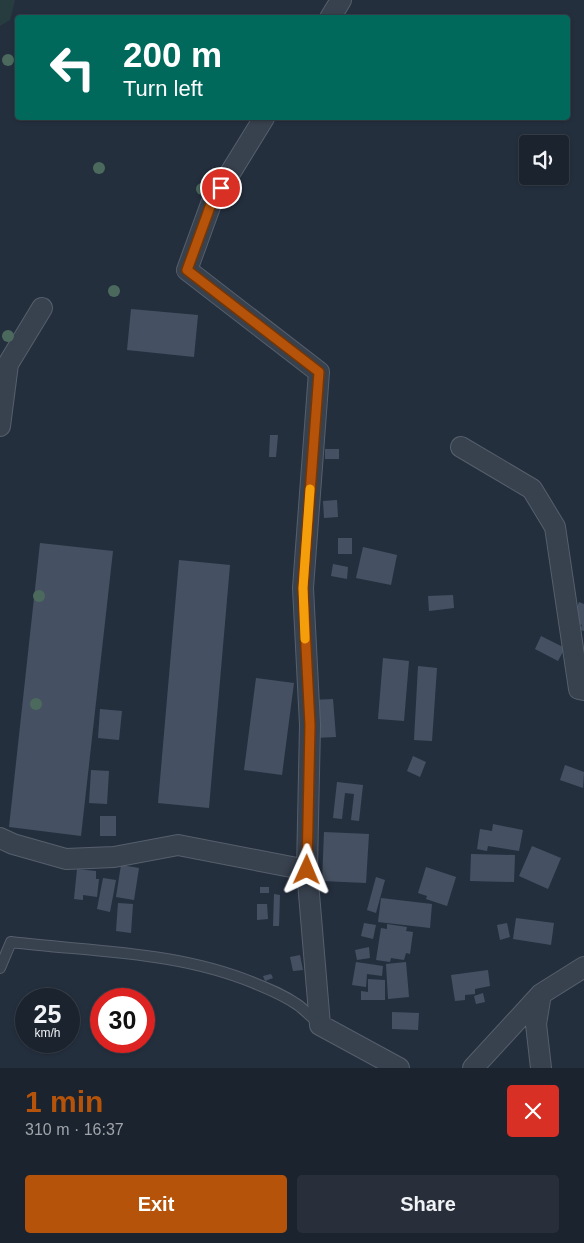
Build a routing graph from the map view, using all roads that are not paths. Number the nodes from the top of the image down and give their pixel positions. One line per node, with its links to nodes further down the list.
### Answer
1 (341, 0): 2 (street)
2 (332, 15)
3 (263, 120): 9 (street)
4 (42, 308): 5 (street)
5 (0, 426)
6 (462, 447): 7 (street)
7 (581, 690)
8 (0, 838): 9 (street)
9 (307, 870): 13 (street)
10 (584, 967): 12 (street)
11 (0, 968): 13 (lane)
12 (540, 994): 15 (street); 16 (street)
13 (320, 1025): 14 (street)
14 (399, 1068)
15 (473, 1068)
16 (541, 1068)

